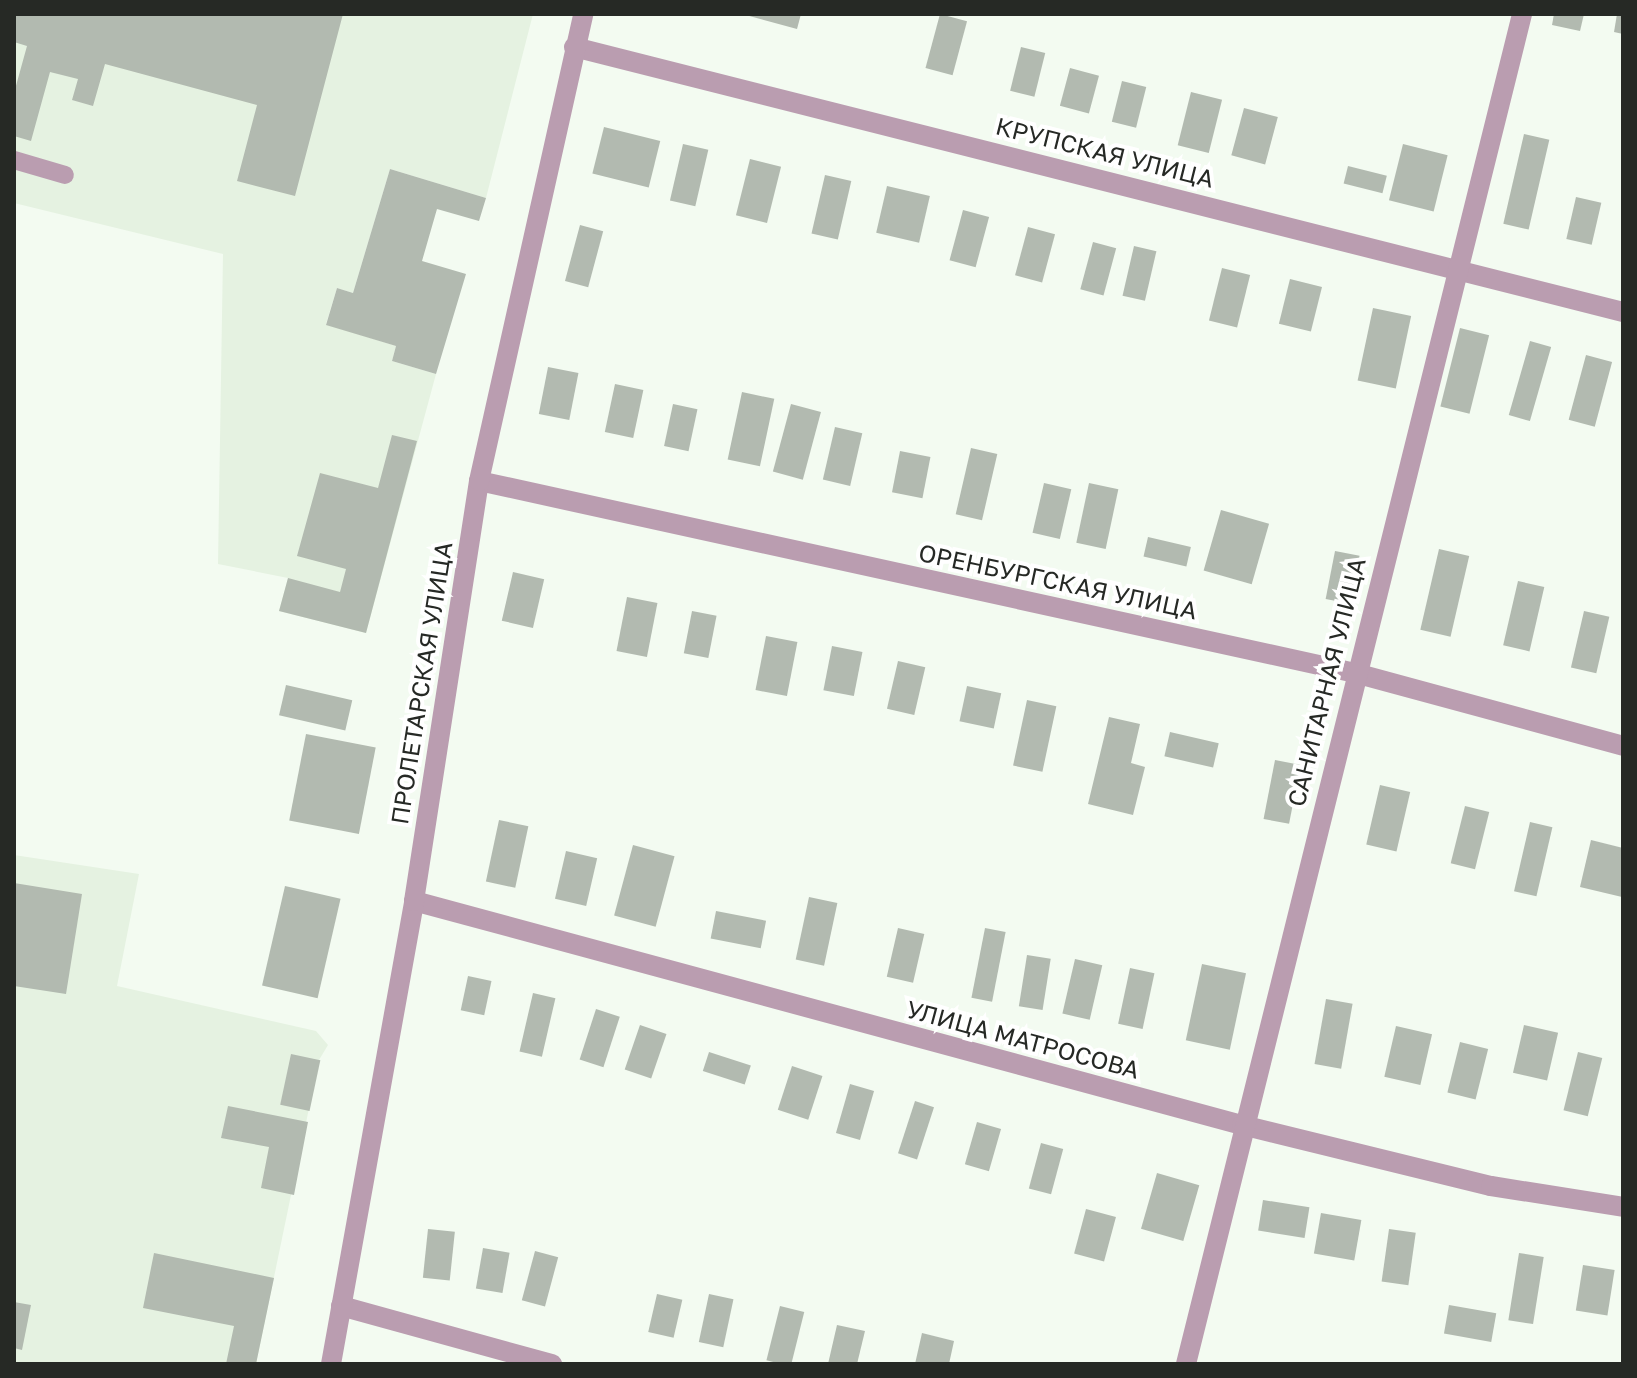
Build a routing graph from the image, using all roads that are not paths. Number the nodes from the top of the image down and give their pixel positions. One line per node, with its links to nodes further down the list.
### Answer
1 (583, 14): 3 (street, ПРОЛЕТАРСКАЯ УЛИЦА)
2 (1522, 14): 6 (street, САНИТАРНАЯ УЛИЦА)
3 (574, 47): 6 (street, КРУПСКАЯ УЛИЦА); 8 (street, ПРОЛЕТАРСКАЯ УЛИЦА)
4 (14, 160): 5 (lane)
5 (65, 175)
6 (1457, 270): 7 (street, КРУПСКАЯ УЛИЦА); 9 (street, САНИТАРНАЯ УЛИЦА)
7 (1623, 312)
8 (479, 481): 9 (street, ОРЕНБУРГСКАЯ УЛИЦА); 11 (street, ПРОЛЕТАРСКАЯ УЛИЦА)
9 (1355, 673): 10 (street, ОРЕНБУРГСКАЯ УЛИЦА); 12 (street, САНИТАРНАЯ УЛИЦА)
10 (1623, 746)
11 (414, 901): 12 (street, УЛИЦА МАТРОСОВА); 14 (street, ПРОЛЕТАРСКАЯ УЛИЦА)
12 (1242, 1125): 13 (street, УЛИЦА МАТРОСОВА); 17 (street, САНИТАРНАЯ УЛИЦА)
13 (1623, 1207)
14 (341, 1306): 15 (street, ПРОЛЕТАРСКАЯ УЛИЦА); 16 (street)
15 (331, 1364)
16 (552, 1364)
17 (1186, 1364)

